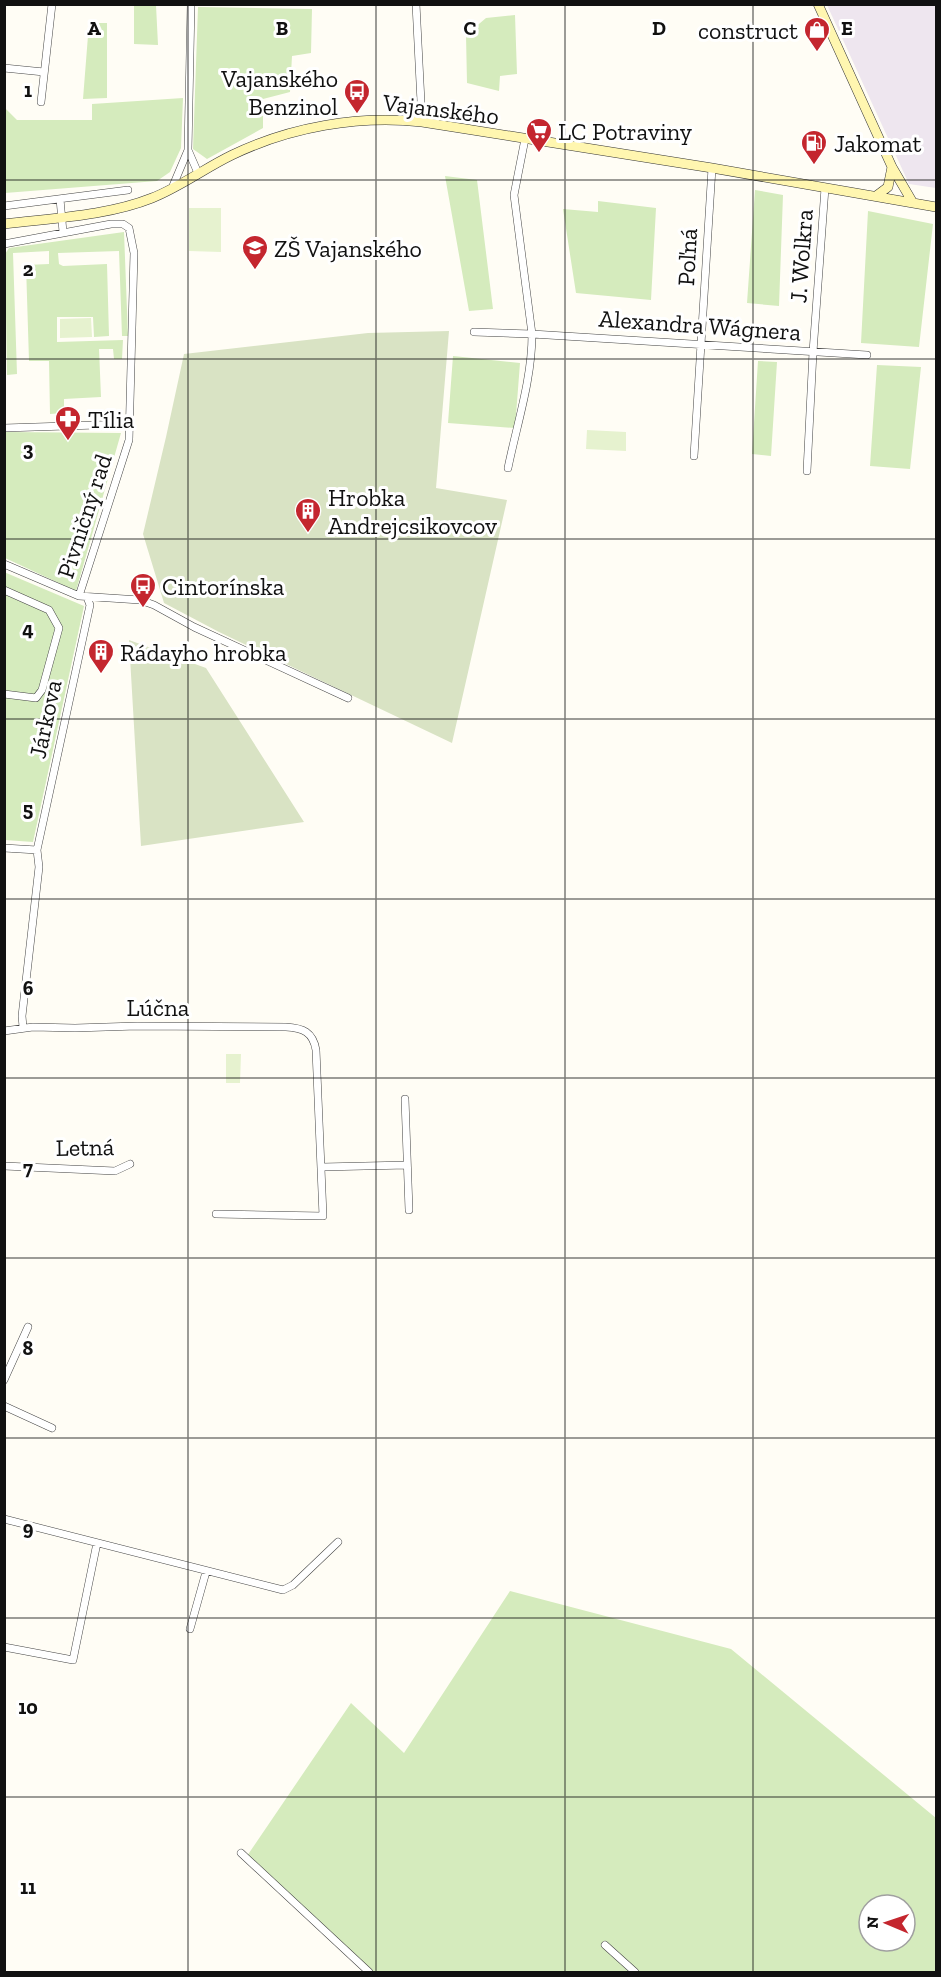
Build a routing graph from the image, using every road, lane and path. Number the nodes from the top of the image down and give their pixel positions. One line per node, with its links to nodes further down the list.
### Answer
1 (52, 4): 6 (street)
2 (191, 4): 10 (street)
3 (416, 4): 8 (street)
4 (818, 4): 11 (main road)
5 (4, 68): 6 (street)
6 (44, 72): 7 (street)
7 (41, 102)
8 (422, 122): 9 (main road, Vajanského); 13 (main road, Vajanského)
9 (525, 139): 12 (main road, Vajanského); 27 (street)
10 (188, 150): 13 (street); 14 (street)
11 (892, 166): 17 (main road); 19 (main road)
12 (712, 168): 15 (main road, Vajanského); 28 (street, Poľná)
13 (198, 173): 14 (main road, Vajanského)
14 (172, 188): 22 (main road, Vajanského)
15 (825, 188): 17 (main road, Vajanského); 29 (street, J. Wolkra)
16 (128, 190): 18 (street)
17 (876, 196): 19 (main road, Vajanského)
18 (60, 199): 20 (street); 22 (street)
19 (913, 203): 21 (main road, Vajanského)
20 (4, 206)
21 (936, 207)
22 (62, 216): 23 (main road, Vajanského); 24 (street)
23 (4, 224)
24 (63, 232): 25 (street); 31 (street, Pivničný rad)
25 (4, 244)
26 (474, 332): 27 (street, Alexandra Wágnera)
27 (532, 334): 28 (street, Alexandra Wágnera); 34 (street)
28 (701, 344): 29 (street, Alexandra Wágnera); 33 (street, Poľná)
29 (813, 352): 30 (street, Alexandra Wágnera); 35 (street, J. Wolkra)
30 (867, 355)
31 (128, 424): 32 (street); 38 (street, Pivničný rad)
32 (4, 428)
33 (694, 456)
34 (508, 468)
35 (807, 471)
36 (4, 564): 38 (street)
37 (4, 590): 39 (street)
38 (83, 597): 40 (street); 42 (street, Járkova)
39 (4, 694)
40 (348, 698)
41 (4, 848): 42 (street)
42 (37, 850): 43 (street, Járkova)
43 (23, 1027): 44 (street, Lúčna); 49 (street, Lúčna)
44 (4, 1031)
45 (405, 1099): 47 (street)
46 (130, 1164): 48 (street, Letná)
47 (407, 1165): 49 (street); 50 (street)
48 (4, 1166)
49 (322, 1167): 51 (street)
50 (409, 1210)
51 (216, 1214)
52 (28, 1327): 53 (street)
53 (4, 1380)
54 (4, 1406): 55 (street)
55 (52, 1428)
56 (4, 1519): 58 (street)
57 (338, 1542): 59 (street)
58 (97, 1543): 59 (street); 61 (street)
59 (206, 1572): 60 (street)
60 (190, 1629)
61 (4, 1647)
62 (241, 1853): 64 (street)
63 (605, 1945): 65 (street)
64 (369, 1972)
65 (635, 1972)

